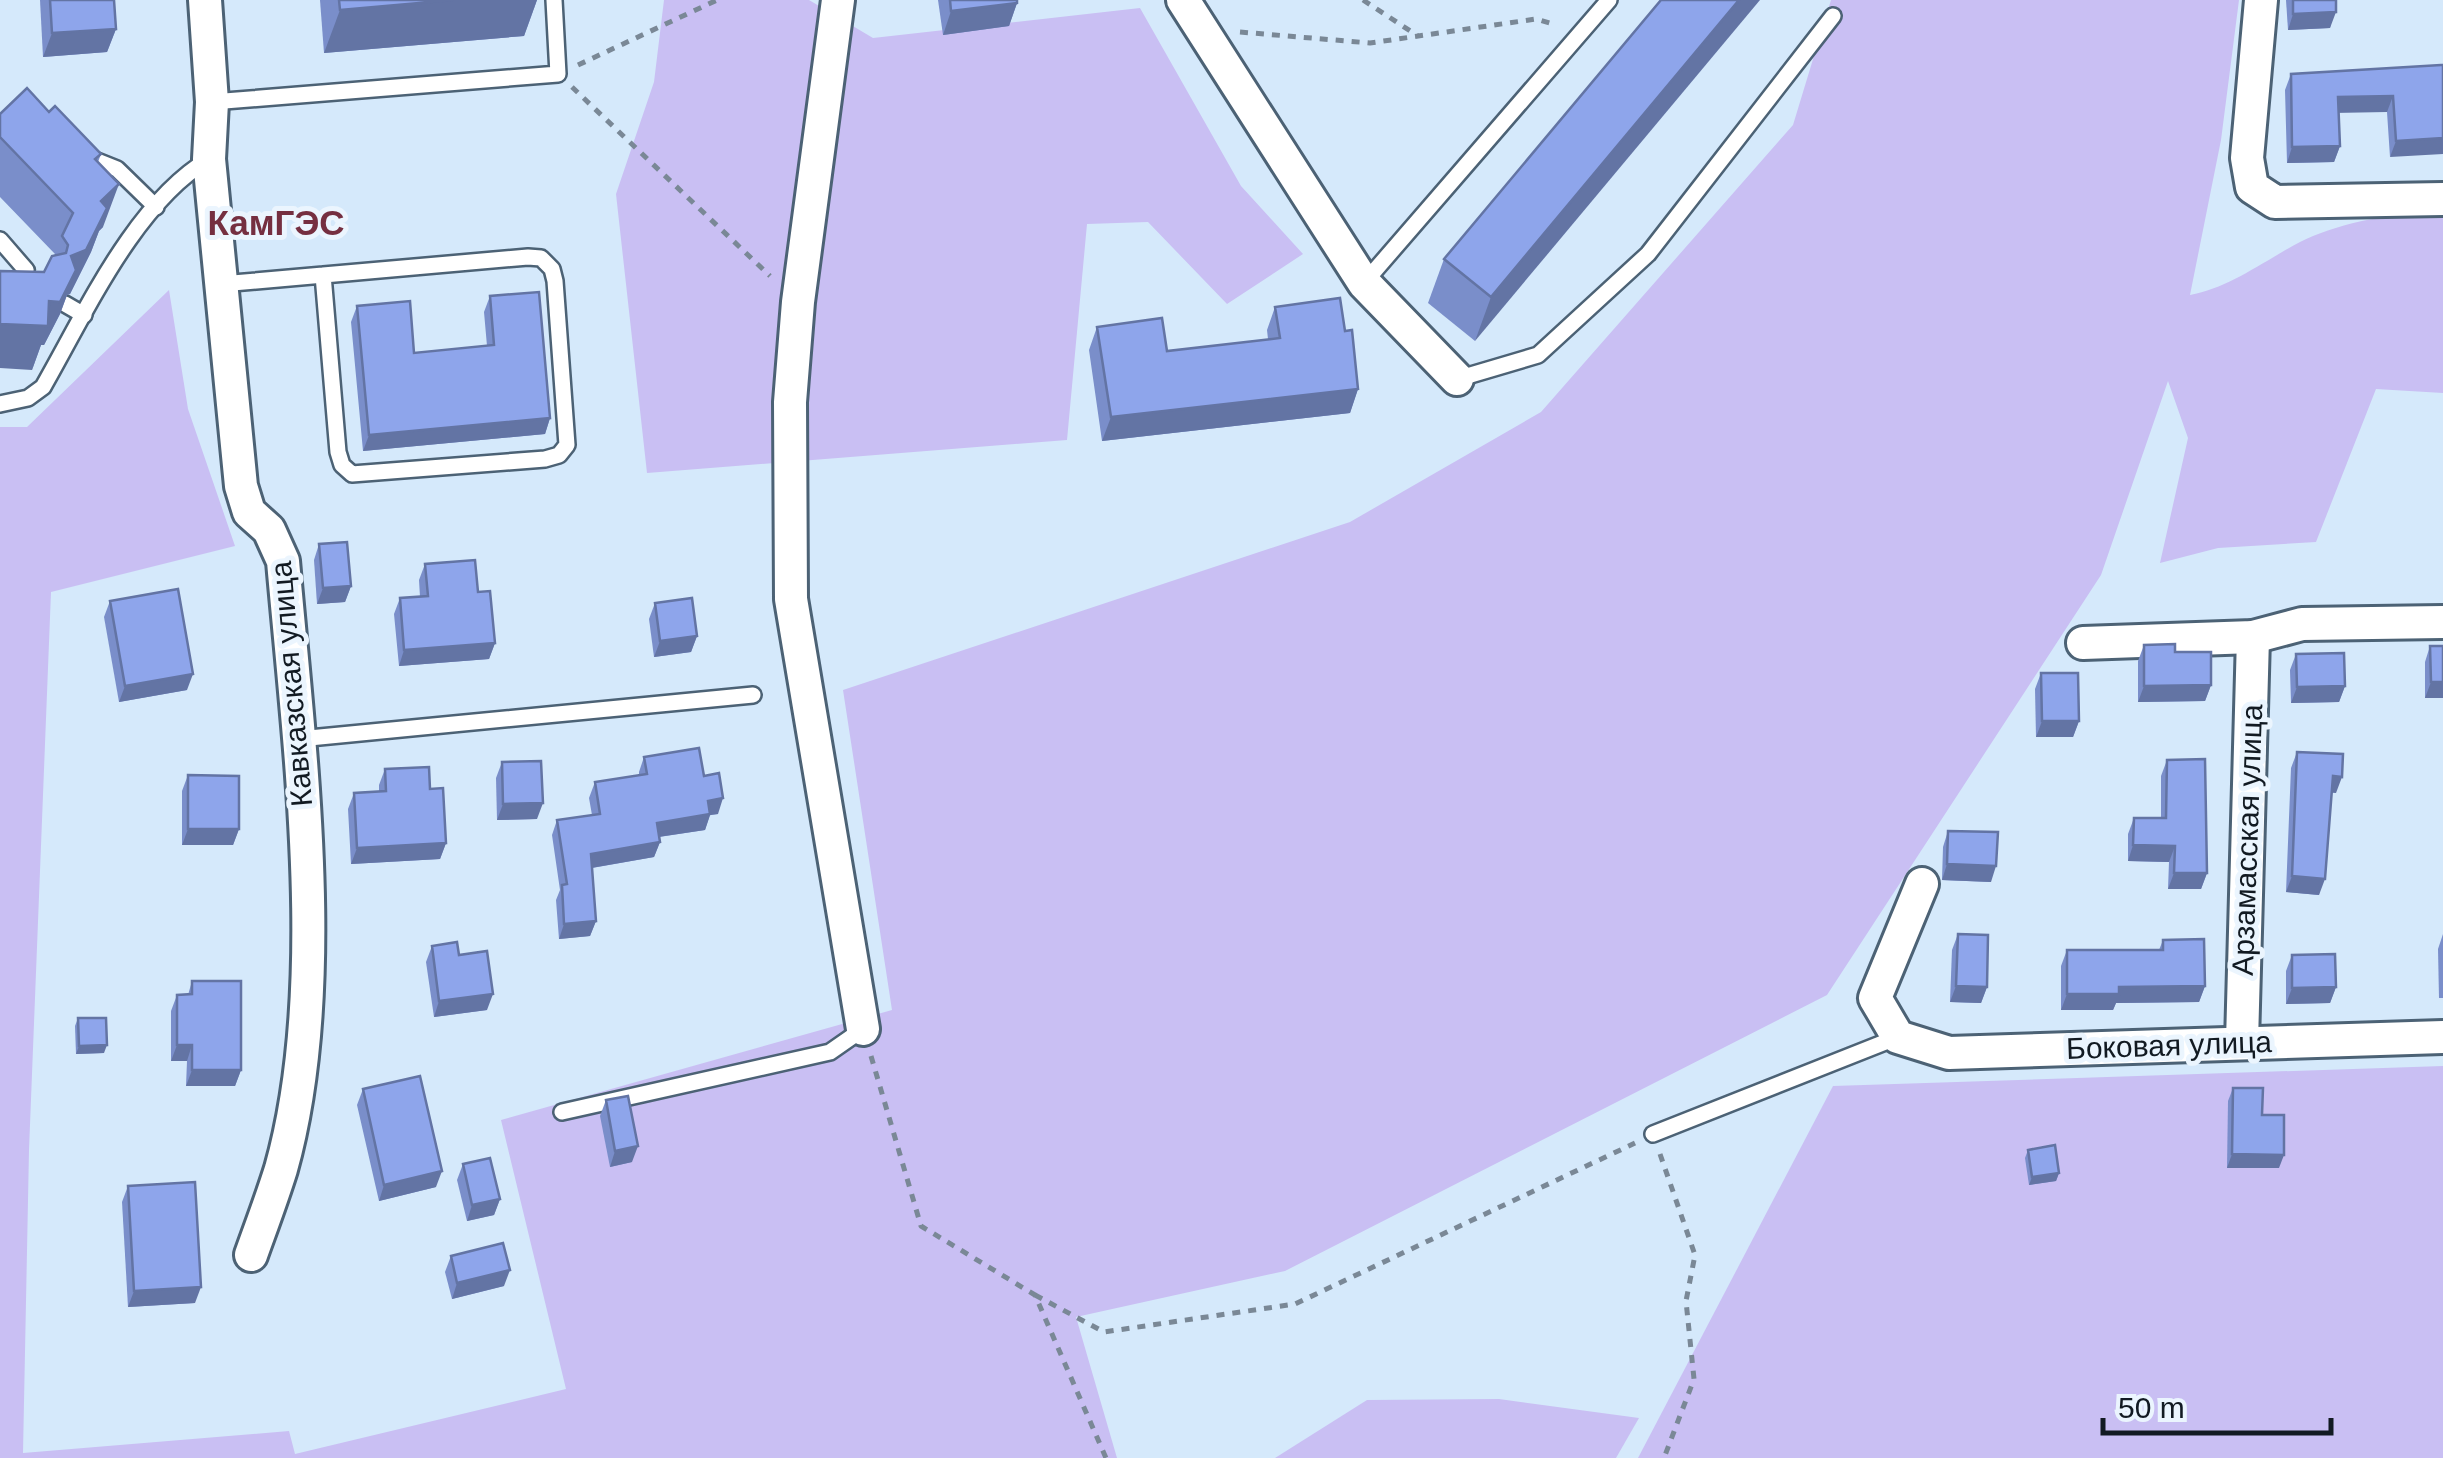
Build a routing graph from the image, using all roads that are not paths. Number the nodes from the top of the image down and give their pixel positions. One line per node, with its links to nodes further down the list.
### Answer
1 (205, 0): 8 (street, Кавказская улица)
2 (554, 0): 8 (lane)
3 (838, 0): 30 (street)
4 (1183, 0): 16 (street)
5 (1610, 0): 16 (lane)
6 (2261, 0): 11 (street)
7 (1833, 16): 22 (lane)
8 (212, 102): 10 (street, Кавказская улица)
9 (68, 144): 12 (lane)
10 (209, 159): 12 (lane); 17 (street, Кавказская улица)
11 (2443, 199)
12 (156, 206): 21 (lane)
13 (0, 240): 15 (lane)
14 (322, 275): 14 (lane); 17 (lane)
15 (21, 279): 18 (lane); 19 (lane)
16 (1364, 283): 22 (street)
17 (221, 284): 28 (street, Кавказская улица)
18 (0, 287)
19 (41, 290)
20 (65, 304): 21 (lane)
21 (84, 315): 23 (lane)
22 (1458, 378)
23 (0, 404)
24 (2443, 622): 25 (street)
25 (2253, 637): 26 (street); 33 (street, Арзамасская улица)
26 (2083, 643)
27 (753, 695): 28 (lane)
28 (299, 739): 36 (street, Кавказская улица)
29 (1922, 884): 31 (street)
30 (864, 1029): 34 (lane)
31 (1898, 1037): 33 (street, Боковая улица); 35 (lane)
32 (2443, 1037): 33 (street, Боковая улица)
33 (2242, 1042)
34 (562, 1112)
35 (1653, 1134)
36 (251, 1256)

